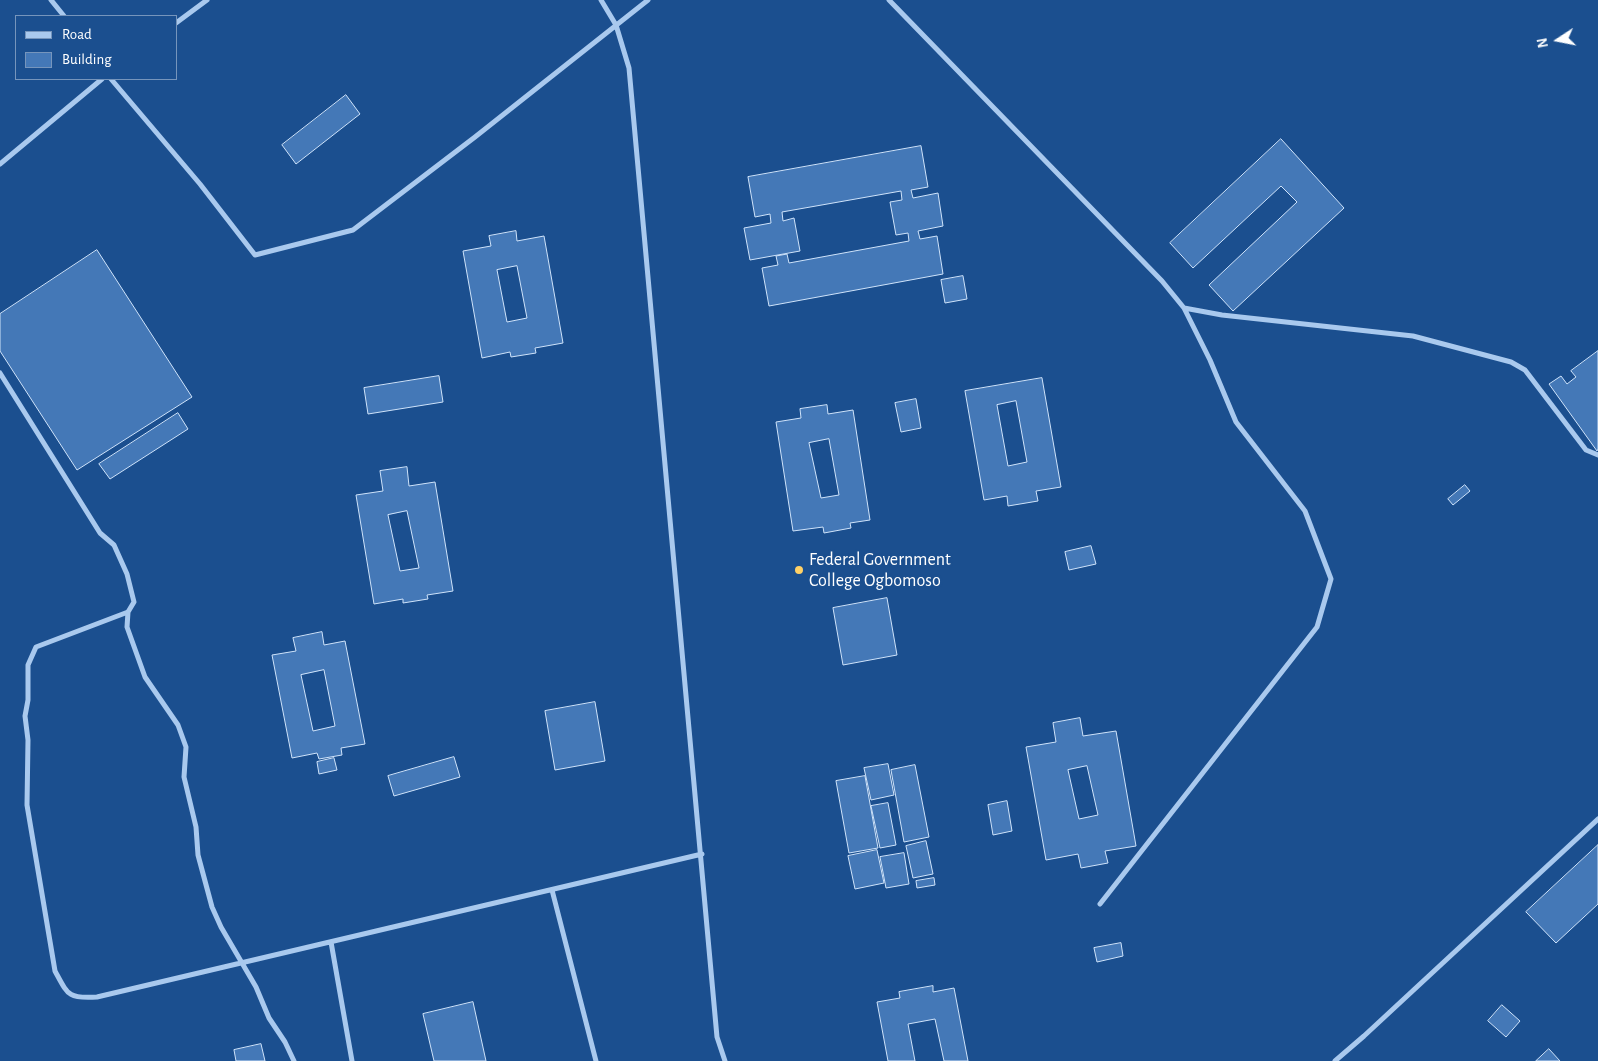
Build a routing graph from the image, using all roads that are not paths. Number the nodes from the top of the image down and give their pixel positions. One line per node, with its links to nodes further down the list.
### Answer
1 (51, 0): 6 (street)
2 (207, 0): 7 (street)
3 (601, 0): 8 (street)
4 (648, 0): 8 (street)
5 (889, 0): 12 (street)
6 (63, 15)
7 (178, 22)
8 (616, 24): 10 (street); 17 (street)
9 (101, 80): 11 (street)
10 (112, 80)
11 (0, 164)
12 (1184, 308): 14 (street); 19 (street)
13 (0, 373): 15 (street)
14 (1598, 455)
15 (128, 612): 21 (street); 21 (street)
16 (1598, 819): 27 (street)
17 (702, 854): 18 (street); 26 (street)
18 (552, 890): 20 (street); 25 (street)
19 (1100, 904)
20 (330, 942): 21 (street); 22 (street)
21 (242, 963): 23 (street)
22 (352, 1058): 24 (street)
23 (294, 1061)
24 (347, 1061)
25 (596, 1061)
26 (725, 1061)
27 (1335, 1061)

